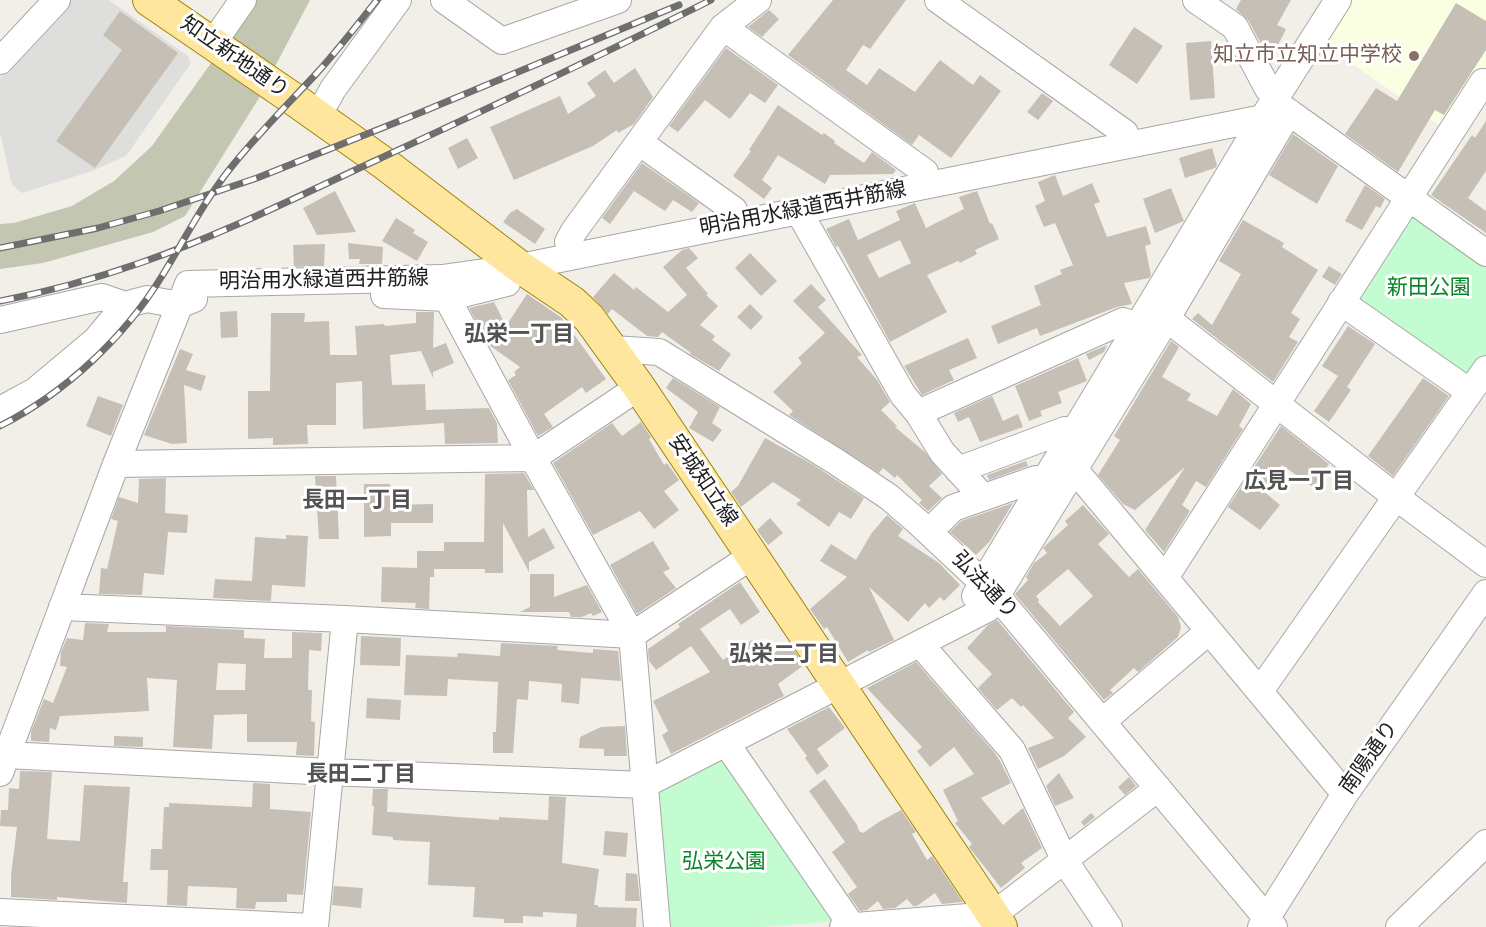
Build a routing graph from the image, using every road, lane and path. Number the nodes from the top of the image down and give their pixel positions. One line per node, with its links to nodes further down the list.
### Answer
1 (57, 0): 14 (street)
2 (150, 0): 13 (main road, 知立新地通り)
3 (243, 0): 13 (street)
4 (398, 0): 17 (street)
5 (618, 0): 11 (street)
6 (758, 0): 12 (street)
7 (938, 0): 18 (street)
8 (1196, 0): 16 (street)
9 (1325, 0): 16 (street)
10 (1338, 0): 16 (street)
11 (452, 2)
12 (723, 27): 19 (street); 20 (street)
13 (213, 43): 17 (main road, 知立新地通り)
14 (0, 61)
15 (1486, 84): 21 (street)
16 (1272, 103): 18 (street); 21 (street); 26 (street, 明治用水緑道西井筋線); 32 (street)
17 (318, 116): 26 (main road, 安城知立線)
18 (1125, 133): 20 (street)
19 (639, 142): 22 (street); 24 (street)
20 (925, 172): 22 (street)
21 (1409, 199): 25 (street); 28 (street)
22 (734, 210): 24 (street)
23 (803, 219): 39 (street)
24 (568, 242): 26 (street)
25 (1486, 253)
26 (522, 267): 27 (street); 30 (street, 明治用水緑道西井筋線); 33 (main road, 安城知立線)
27 (447, 298): 30 (street); 41 (street)
28 (1341, 302): 36 (street); 37 (street)
29 (125, 305): 30 (street); 31 (street); 38 (street)
30 (179, 305): 42 (street)
31 (0, 320)
32 (1154, 326): 37 (street); 39 (street); 40 (street)
33 (613, 349): 35 (main road, 安城知立線); 48 (street, 弘法通り)
34 (1486, 369): 36 (street)
35 (639, 387): 41 (street); 49 (main road, 安城知立線)
36 (1470, 392): 47 (street)
37 (1275, 404): 47 (street); 51 (street)
38 (0, 410)
39 (918, 413): 43 (street)
40 (1081, 440): 43 (street); 44 (street); 45 (street)
41 (533, 458): 42 (street); 57 (street)
42 (116, 464): 54 (street)
43 (958, 470): 46 (street)
44 (1075, 470): 45 (street); 51 (street)
45 (1052, 488): 46 (street); 52 (street)
46 (983, 497): 48 (street)
47 (1396, 497): 50 (street); 60 (street)
48 (929, 532): 52 (street, 弘法通り)
49 (752, 556): 57 (street); 59 (main road, 安城知立線)
50 (1486, 564)
51 (1165, 578): 56 (street)
52 (984, 593): 58 (street); 61 (street, 弘法通り)
53 (1486, 593): 67 (street, 南陽通り)
54 (62, 607): 55 (street); 63 (street)
55 (345, 620): 57 (street); 64 (street)
56 (1208, 632): 60 (street); 61 (street)
57 (632, 636): 65 (street)
58 (921, 645): 59 (street); 69 (street)
59 (838, 686): 62 (street); 71 (main road, 安城知立線)
60 (1260, 691): 67 (street)
61 (1103, 721): 66 (street, 弘法通り)
62 (726, 743): 65 (street); 73 (street)
63 (3, 764): 64 (street)
64 (330, 772): 65 (street); 74 (street)
65 (644, 785): 75 (street)
66 (1158, 788): 69 (street); 72 (street, 弘法通り)
67 (1345, 794): 72 (street, 南陽通り)
68 (1486, 843): 78 (street)
69 (1065, 861): 71 (street); 77 (street)
70 (0, 912): 74 (street)
71 (997, 921): 73 (street)
72 (1268, 924)
73 (852, 926): 76 (street)
74 (314, 927)
75 (657, 927)
76 (843, 927)
77 (1109, 927)
78 (1399, 927)

